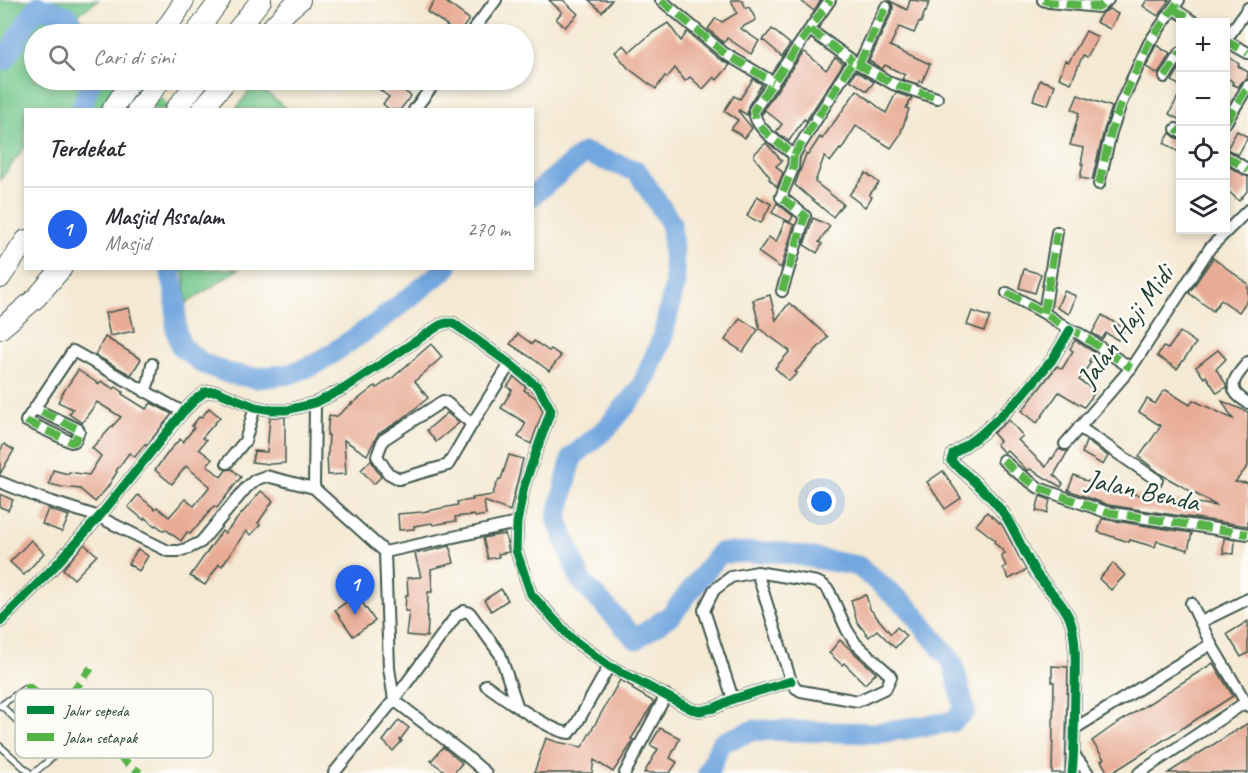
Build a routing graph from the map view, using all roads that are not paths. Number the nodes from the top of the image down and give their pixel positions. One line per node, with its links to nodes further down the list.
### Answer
1 (184, 0): 14 (highway)
2 (220, 0): 15 (highway)
3 (261, 0): 16 (highway)
4 (300, 0): 17 (highway)
5 (496, 0): 18 (street)
6 (661, 0): 26 (street)
7 (830, 0): 19 (street)
8 (1043, 0): 9 (street)
9 (1108, 0)
10 (1176, 5): 13 (street); 43 (street)
11 (886, 7): 24 (street)
12 (1248, 8): 20 (street)
13 (1190, 18)
14 (169, 24)
15 (202, 24)
16 (242, 24)
17 (275, 24)
18 (478, 24)
19 (810, 30): 24 (street); 26 (street)
20 (1230, 34)
21 (1230, 42): 22 (street)
22 (1248, 53)
23 (1176, 59): 25 (street)
24 (856, 62): 33 (street); 40 (street)
25 (1165, 77)
26 (773, 82): 40 (street)
27 (1248, 86): 39 (street)
28 (125, 90): 34 (highway)
29 (153, 90): 35 (highway)
30 (190, 90): 36 (highway)
31 (218, 90): 37 (highway)
32 (429, 90): 38 (street)
33 (937, 98)
34 (113, 108)
35 (139, 108)
36 (177, 108)
37 (203, 108)
38 (415, 108)
39 (1230, 115)
40 (794, 155): 51 (street)
41 (1230, 159): 42 (street)
42 (1248, 170)
43 (1099, 184)
44 (1246, 215): 60 (street, Jalan Haji Midi)
45 (1057, 232): 54 (street)
46 (24, 243): 50 (highway)
47 (24, 253): 50 (highway)
48 (48, 270): 53 (highway)
49 (60, 270): 53 (highway)
50 (3, 277)
51 (782, 291)
52 (1007, 293): 54 (street)
53 (33, 295): 55 (highway)
54 (1044, 313): 56 (street)
55 (0, 328)
56 (1070, 330): 60 (street); 96 (street)
57 (1248, 362): 63 (street)
58 (152, 364): 61 (street)
59 (510, 364): 62 (street); 67 (street); 76 (street)
60 (1131, 368): 68 (street, Jalan Haji Midi)
61 (145, 392): 65 (street); 66 (street)
62 (315, 403): 64 (street); 74 (street)
63 (1248, 403)
64 (255, 407): 66 (street); 71 (street)
65 (35, 409)
66 (183, 412): 75 (street)
67 (472, 424): 67 (street)
68 (1079, 427): 69 (street, Jalan Haji Midi); 72 (street)
69 (1065, 444)
70 (1003, 460): 77 (street, Jalan Benda)
71 (227, 463)
72 (1157, 480)
73 (0, 482): 75 (street)
74 (314, 488): 75 (street); 78 (street)
75 (99, 517): 82 (street)
76 (517, 523): 78 (street); 85 (street)
77 (1248, 534)
78 (385, 552): 91 (street)
79 (757, 572): 86 (street); 86 (street); 90 (street)
80 (1248, 599): 83 (street)
81 (1191, 603): 83 (street)
82 (0, 622)
83 (1201, 622): 84 (street)
84 (1211, 644): 92 (street); 96 (street)
85 (609, 666): 89 (street); 94 (street)
86 (791, 681): 90 (street)
87 (486, 685): 94 (street)
88 (15, 695): 93 (lane)
89 (666, 695): 90 (street); 103 (street)
90 (733, 699)
91 (394, 700): 94 (street); 101 (street); 102 (street)
92 (1247, 704): 106 (street)
93 (1, 705): 95 (lane)
94 (517, 705)
95 (15, 719)
96 (1074, 729): 98 (street)
97 (0, 746): 100 (lane)
98 (1074, 756): 104 (street); 105 (street)
99 (53, 758): 100 (lane)
100 (32, 773)
101 (334, 773)
102 (486, 773)
103 (625, 773)
104 (1072, 773)
105 (1088, 773)
106 (1139, 773)

